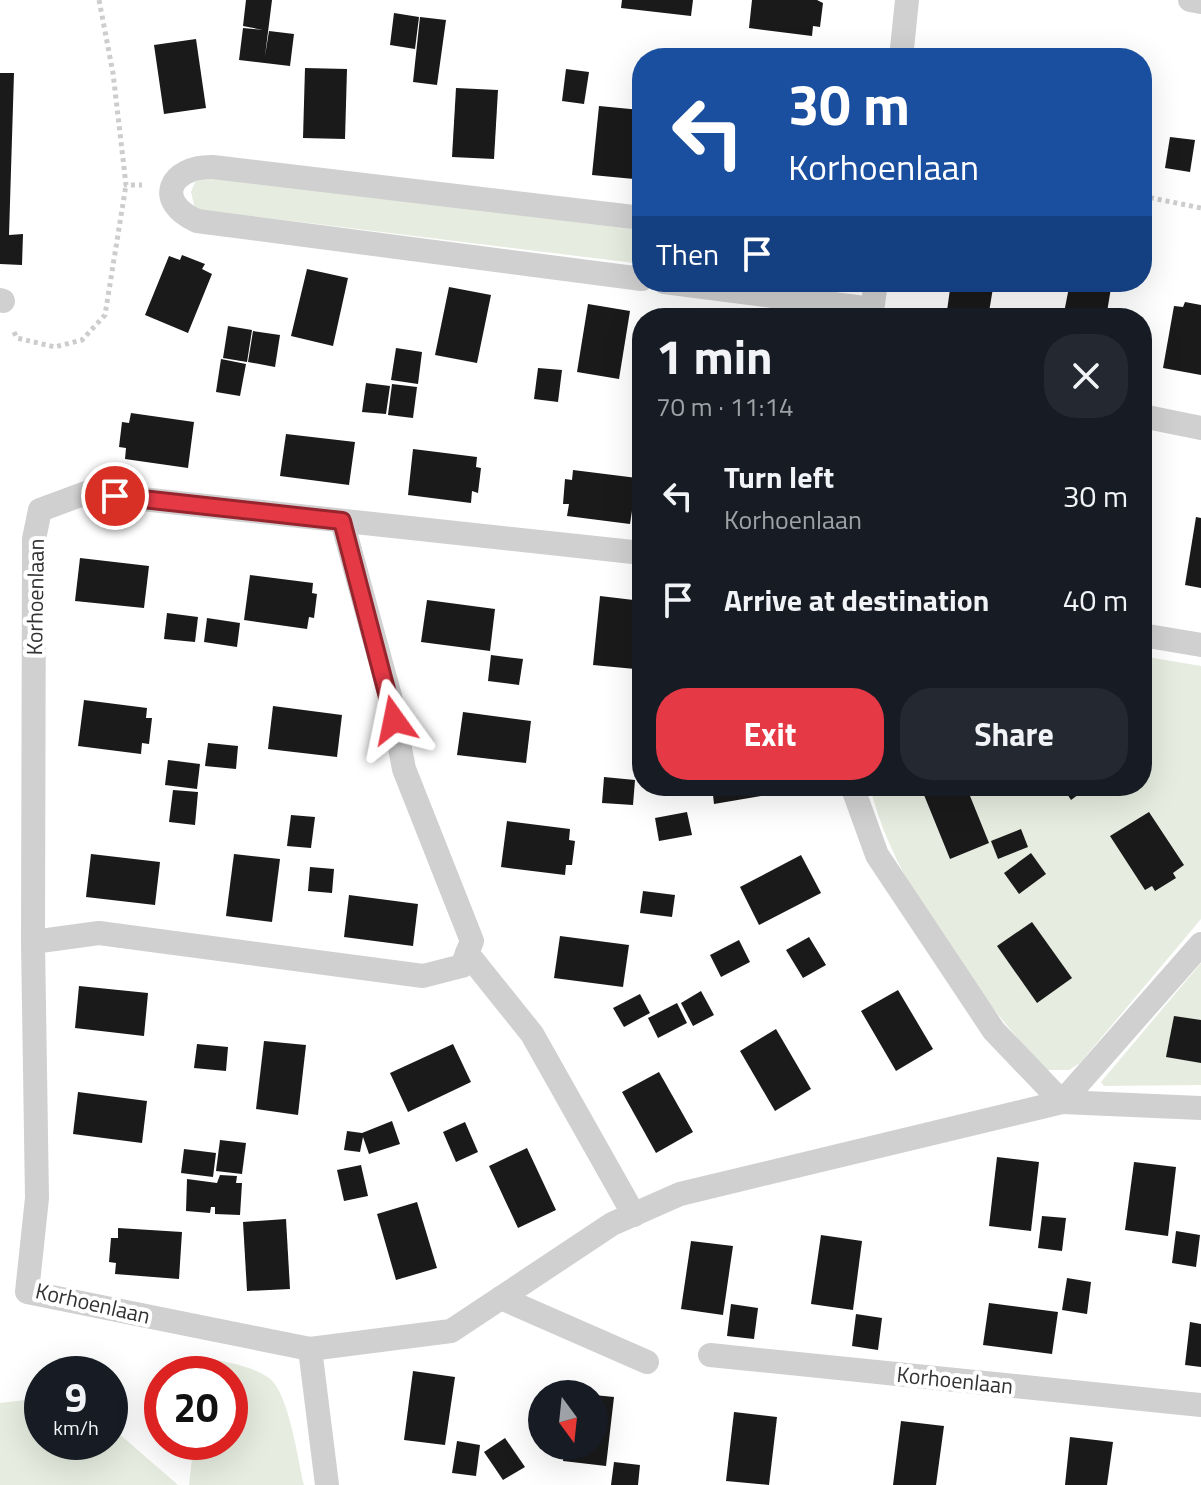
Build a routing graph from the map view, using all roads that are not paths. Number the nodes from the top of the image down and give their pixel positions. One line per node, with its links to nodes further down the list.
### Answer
1 (907, 0): 4 (lane)
2 (1190, 0): 3 (lane)
3 (1201, 2)
4 (902, 48)
5 (632, 217): 6 (lane)
6 (632, 278)
7 (729, 292): 8 (lane)
8 (833, 308)
9 (1152, 418): 10 (lane)
10 (1201, 428)
11 (342, 521): 12 (lane, Korhoenlaan); 16 (lane, Korhoenlaan); 18 (lane)
12 (632, 552)
13 (1152, 637): 14 (lane)
14 (1201, 645)
15 (856, 796): 19 (lane)
16 (33, 942): 18 (lane); 23 (lane, Korhoenlaan)
17 (1201, 944): 19 (lane)
18 (467, 953): 21 (lane)
19 (1062, 1102): 20 (lane, Korhoenlaan); 21 (lane, Korhoenlaan)
20 (1201, 1108)
21 (634, 1215): 22 (lane, Korhoenlaan)
22 (501, 1298): 23 (lane, Korhoenlaan); 25 (lane)
23 (310, 1349): 27 (lane)
24 (710, 1355): 26 (lane, Korhoenlaan)
25 (647, 1362)
26 (1201, 1405)
27 (327, 1485)

